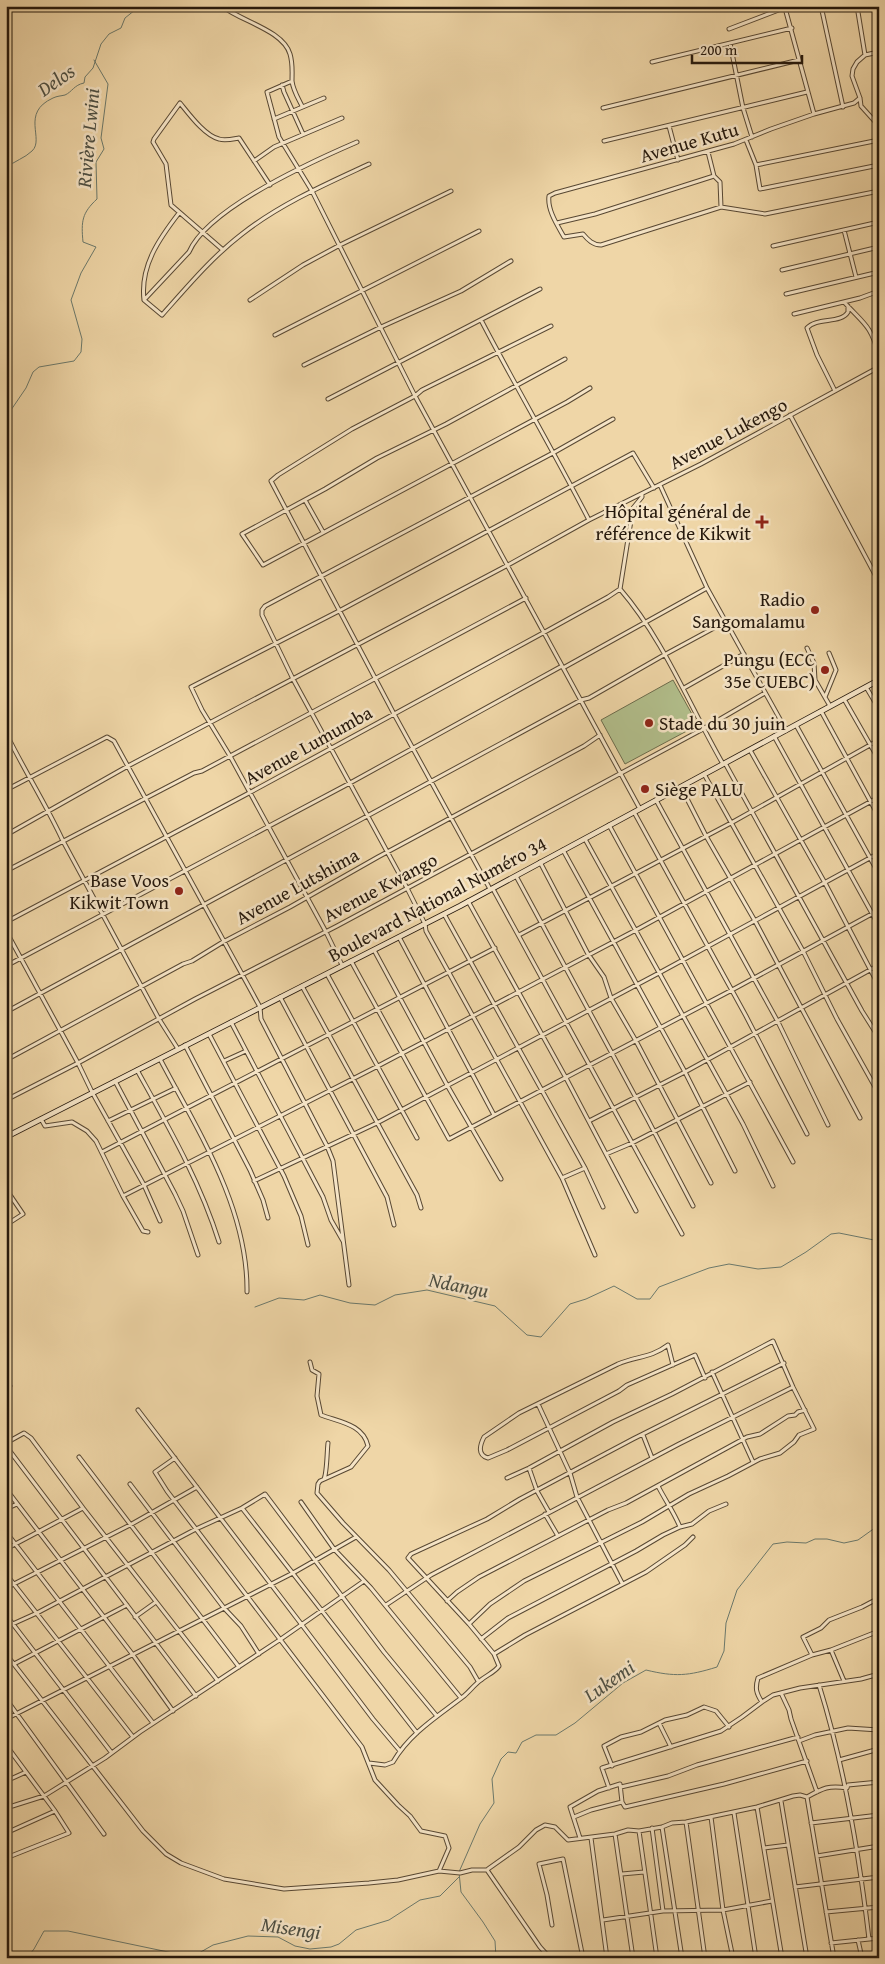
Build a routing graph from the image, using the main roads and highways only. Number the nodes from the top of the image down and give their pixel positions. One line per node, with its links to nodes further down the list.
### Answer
1 (879, 680): 2 (main road, Boulevard National Numéro 34)
2 (6, 1137)

